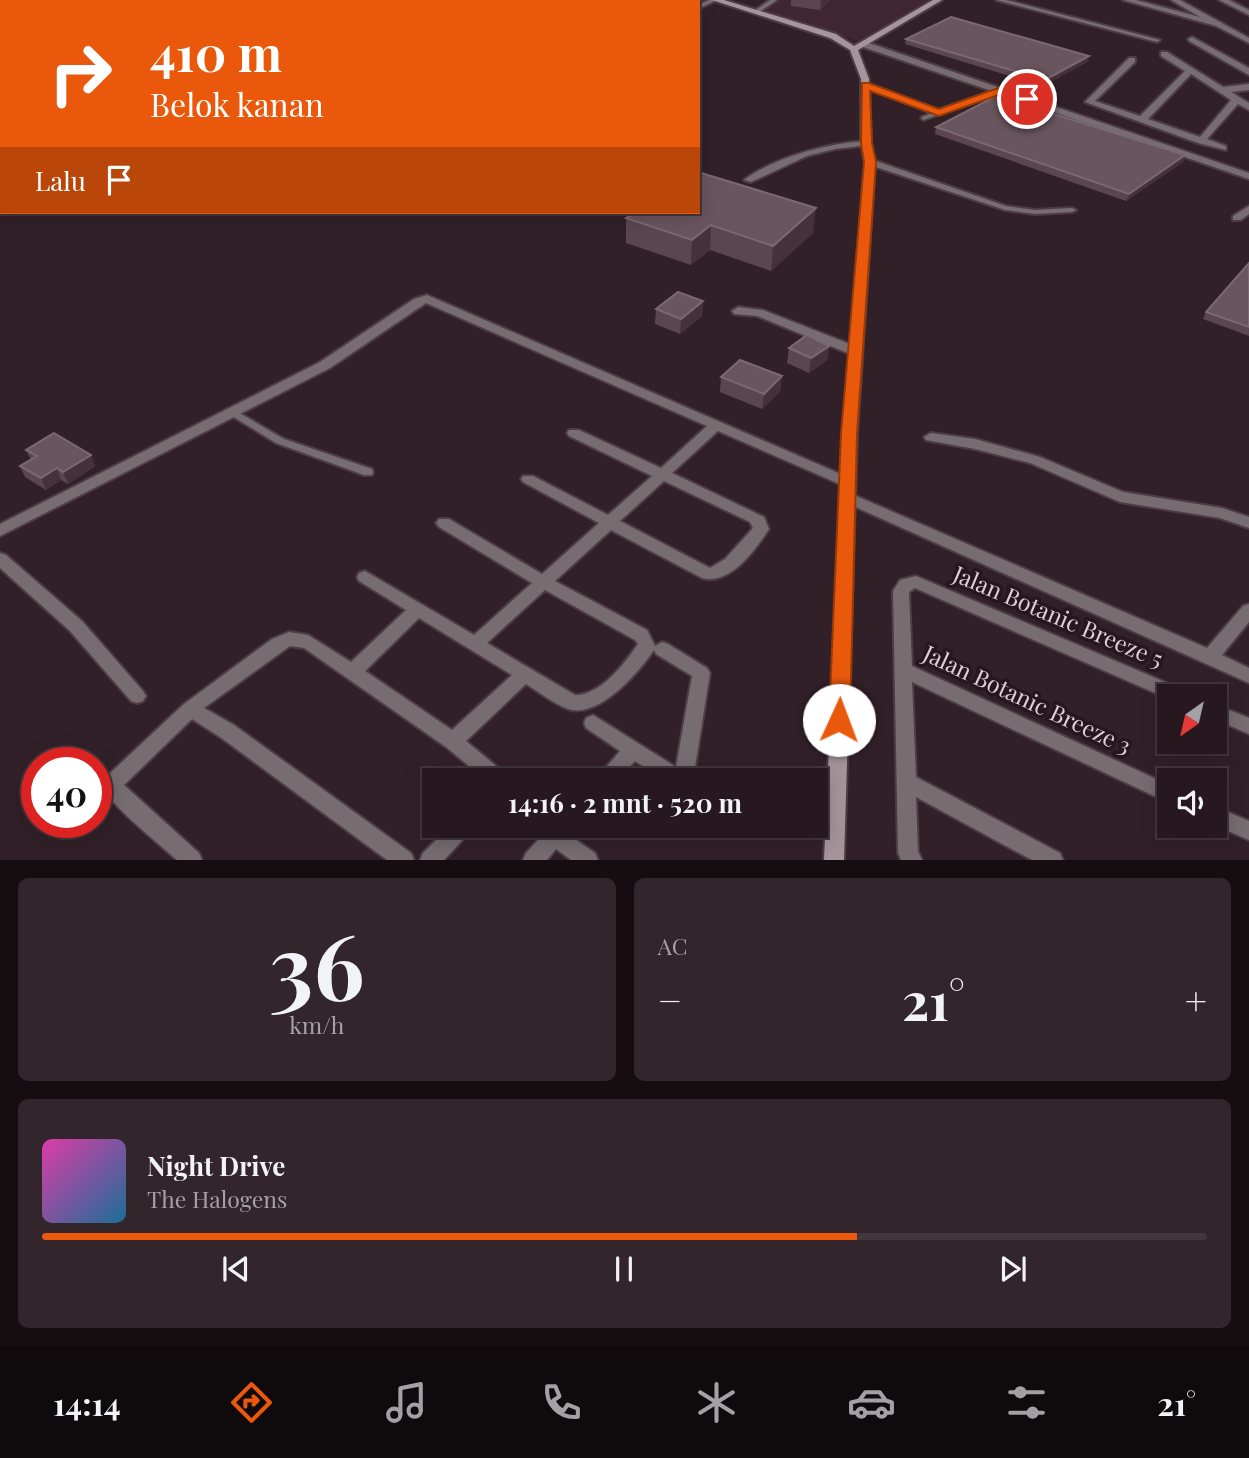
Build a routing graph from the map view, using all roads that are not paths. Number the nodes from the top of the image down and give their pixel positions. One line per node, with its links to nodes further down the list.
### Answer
1 (715, 0): 8 (street)
2 (774, 0): 8 (lane)
3 (938, 0): 14 (street)
4 (999, 0): 12 (lane)
5 (1127, 0): 10 (street)
6 (1175, 0): 10 (street)
7 (1223, 0): 9 (street)
8 (756, 12): 14 (street)
9 (1249, 13)
10 (1218, 24): 13 (street)
11 (1192, 39): 18 (street)
12 (1157, 40)
13 (1249, 41)
14 (860, 47): 19 (street); 21 (street)
15 (1164, 54): 17 (street)
16 (1132, 60): 27 (street)
17 (1190, 70): 22 (street); 27 (street)
18 (1249, 72)
19 (865, 85): 25 (lane); 29 (street)
20 (1249, 87): 22 (street)
21 (1001, 90): 25 (lane); 32 (street)
22 (1222, 90): 23 (street)
23 (1237, 99): 24 (street); 28 (street)
24 (1249, 107)
25 (939, 113): 26 (lane)
26 (924, 118)
27 (1142, 121): 28 (street)
28 (1201, 141): 30 (street)
29 (866, 143): 31 (street); 33 (lane)
30 (1223, 148)
31 (870, 162): 35 (lane); 38 (street)
32 (1249, 176)
33 (748, 180)
34 (1249, 209): 36 (street)
35 (1072, 210)
36 (1237, 218)
37 (738, 310): 38 (street)
38 (855, 351): 46 (street)
39 (231, 411): 40 (street); 43 (lane); 50 (street)
40 (714, 428): 44 (street); 46 (street)
41 (575, 433): 44 (street)
42 (931, 437): 49 (street)
43 (368, 472)
44 (663, 473): 47 (street); 47 (street)
45 (527, 479): 47 (street)
46 (847, 490): 58 (street); 87 (street)
47 (608, 521): 53 (street)
48 (444, 523): 53 (street)
49 (1249, 523)
50 (0, 531)
51 (0, 559): 64 (street)
52 (365, 578): 54 (street)
53 (543, 582): 56 (street); 61 (street)
54 (416, 610): 56 (street); 60 (street)
55 (1249, 610): 58 (street)
56 (476, 643): 61 (street)
57 (662, 649): 74 (street)
58 (1210, 657): 62 (street)
59 (902, 669): 63 (street, Jalan Botanic Breeze 5); 75 (street); 76 (street, Jalan Botanic Breeze 3)
60 (352, 673): 65 (street); 69 (street)
61 (525, 674): 69 (street)
62 (1249, 676)
63 (1157, 686)
64 (137, 696)
65 (190, 709): 83 (street); 84 (street)
66 (1227, 717): 68 (street)
67 (593, 723): 70 (street)
68 (1249, 726)
69 (453, 741): 71 (street)
70 (634, 750): 72 (street); 73 (street)
71 (485, 768)
72 (617, 768)
73 (663, 768)
74 (684, 768)
75 (906, 782): 88 (street); 89 (street)
76 (1157, 787)
77 (1227, 821): 78 (street)
78 (1249, 831)
79 (451, 838): 85 (street)
80 (554, 838): 82 (street)
81 (566, 838): 86 (street)
82 (538, 858)
83 (192, 859)
84 (404, 859)
85 (430, 859)
86 (587, 859)
87 (834, 859)
88 (912, 859)
89 (1054, 859)

